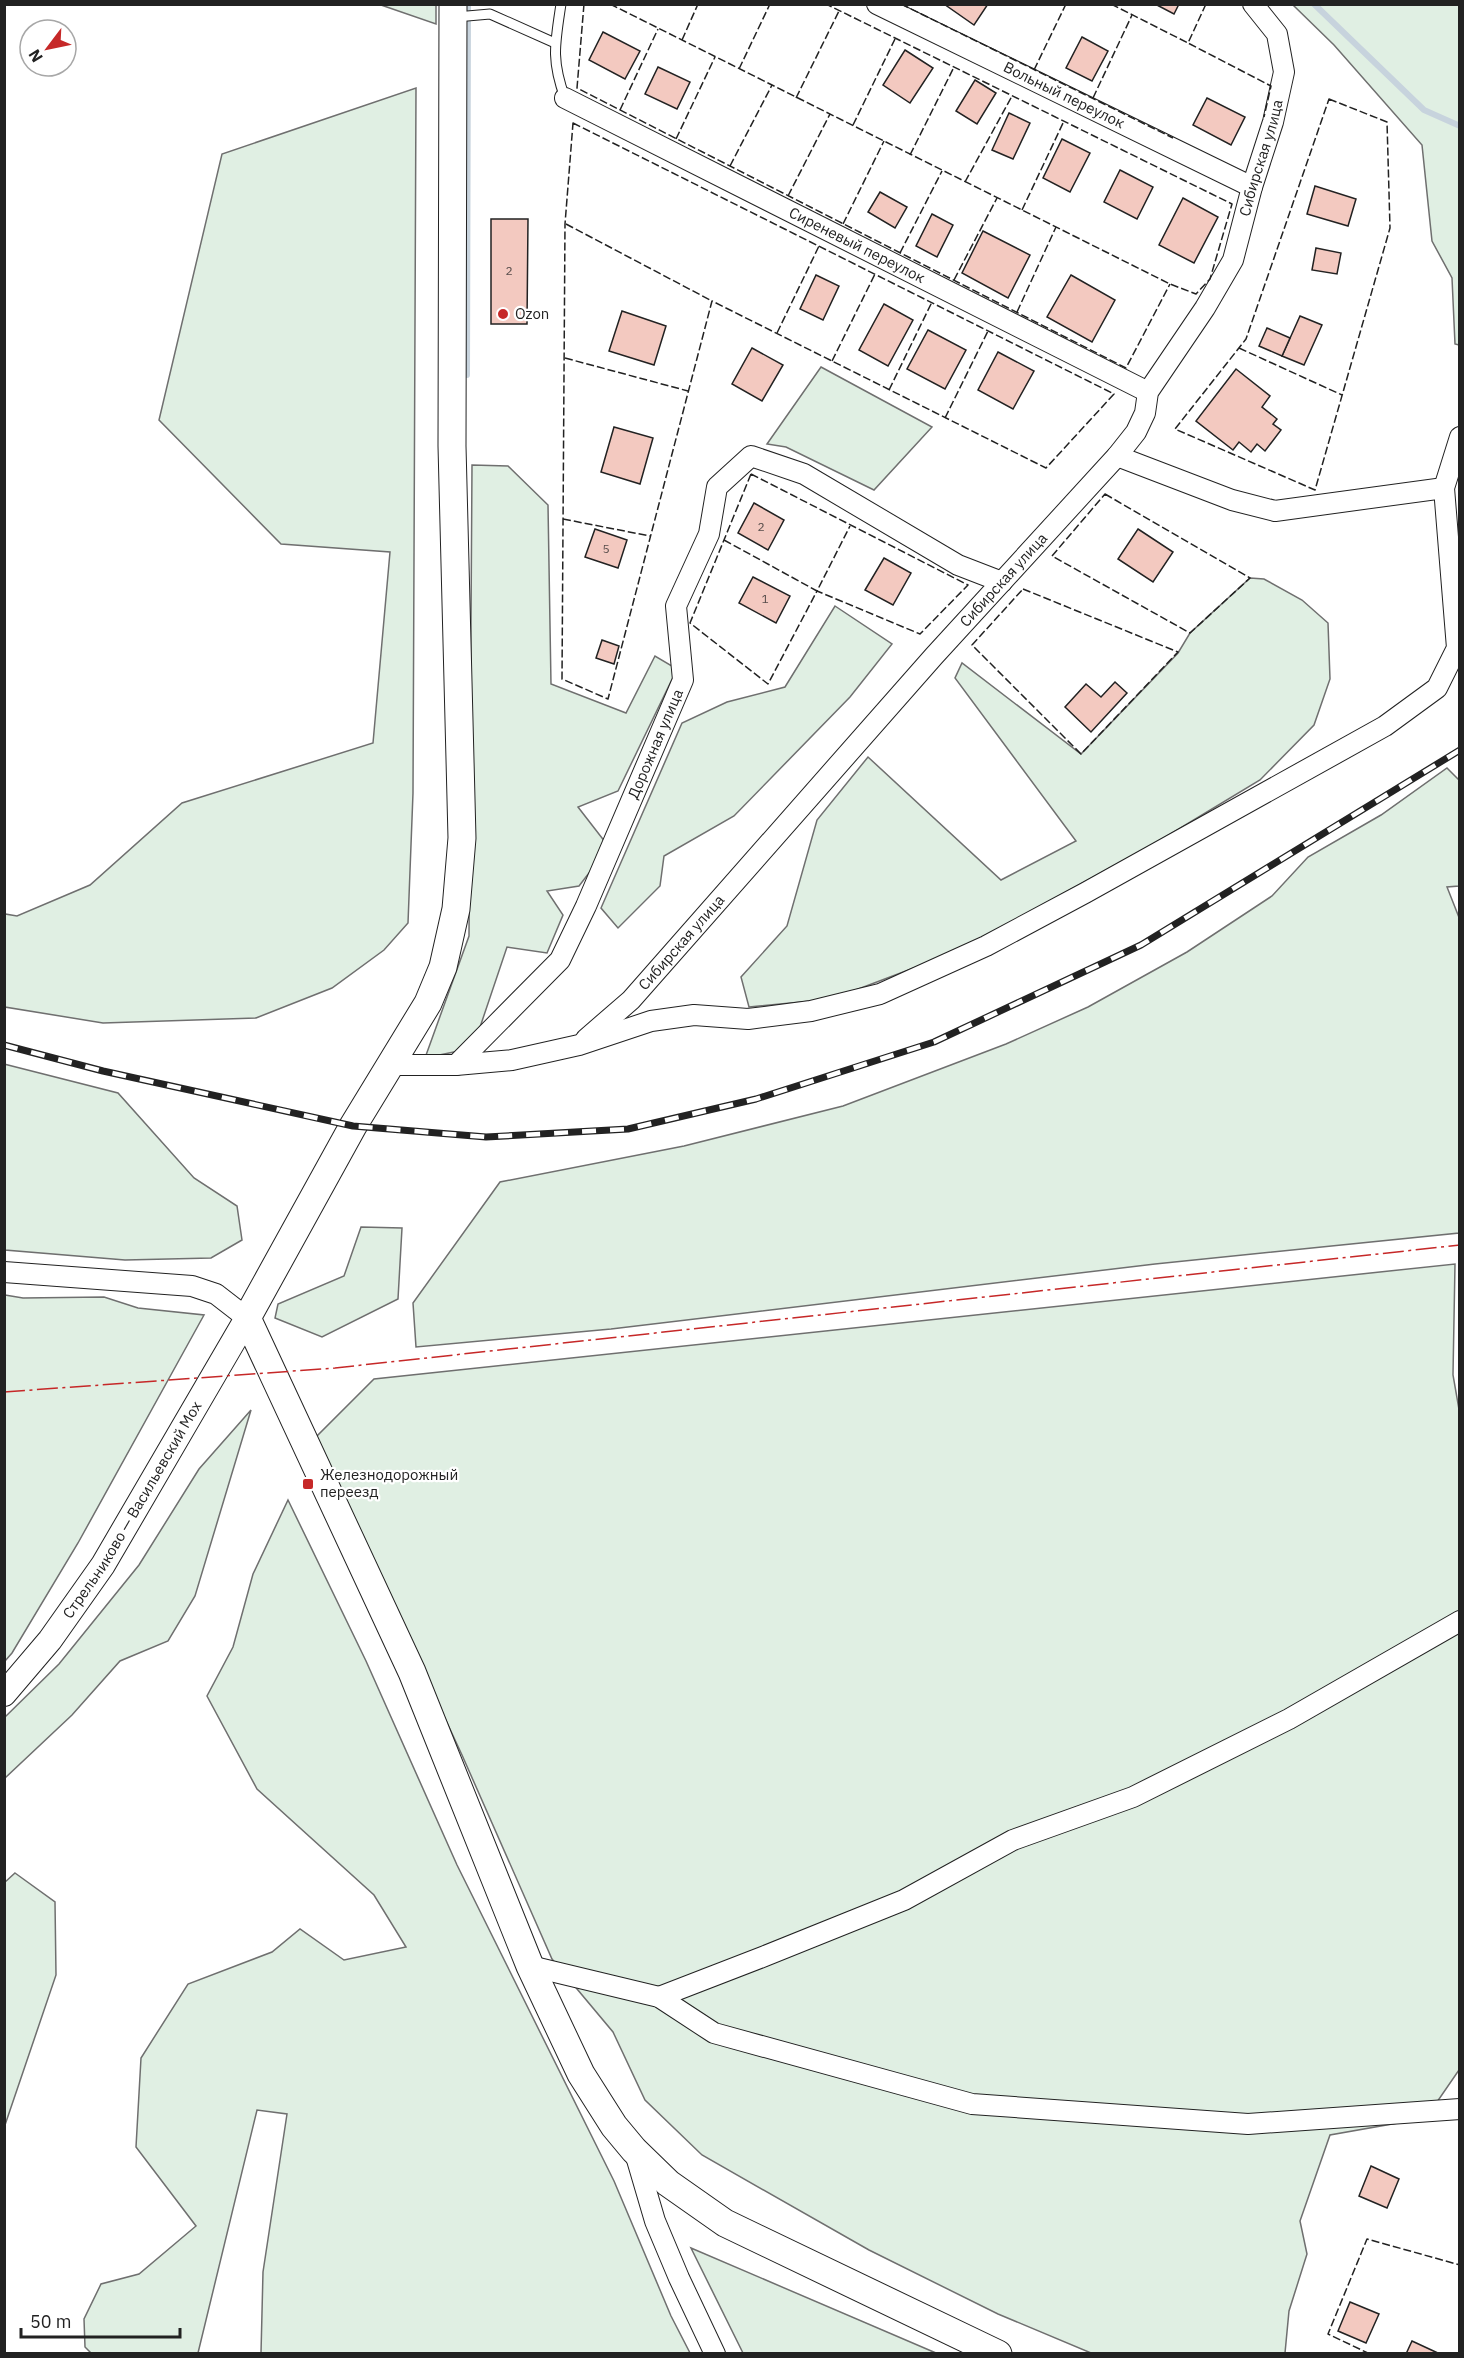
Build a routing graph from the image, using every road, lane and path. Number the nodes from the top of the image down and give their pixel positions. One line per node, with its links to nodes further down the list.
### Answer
1 (561, 4): 5 (lane)
2 (877, 4): 7 (street, Вольный переулок)
3 (1253, 4): 7 (street, Сибирская улица)
4 (453, 11): 5 (lane); 14 (main road)
5 (555, 43): 6 (lane)
6 (565, 98): 8 (street, Сиреневый переулок)
7 (1252, 188): 8 (street, Сибирская улица)
8 (1148, 392): 10 (street, Сибирская улица)
9 (1460, 437): 11 (street)
10 (1117, 456): 11 (street); 12 (street, Сибирская улица)
11 (1444, 488): 13 (street)
12 (1002, 582): 13 (street, Сибирская улица); 15 (street, Дорожная улица)
13 (579, 1045): 15 (street)
14 (391, 1065): 15 (street); 17 (main road)
15 (456, 1065)
16 (4, 1272): 17 (street)
17 (246, 1318): 19 (street, Стрельниково — Васильевский Мох); 20 (main road)
18 (1460, 1621): 21 (street)
19 (4, 1694)
20 (530, 1966): 21 (street); 23 (main road)
21 (659, 1997): 22 (street)
22 (1460, 2109)
23 (634, 2150): 24 (street); 25 (main road)
24 (715, 2354)
25 (998, 2354)

